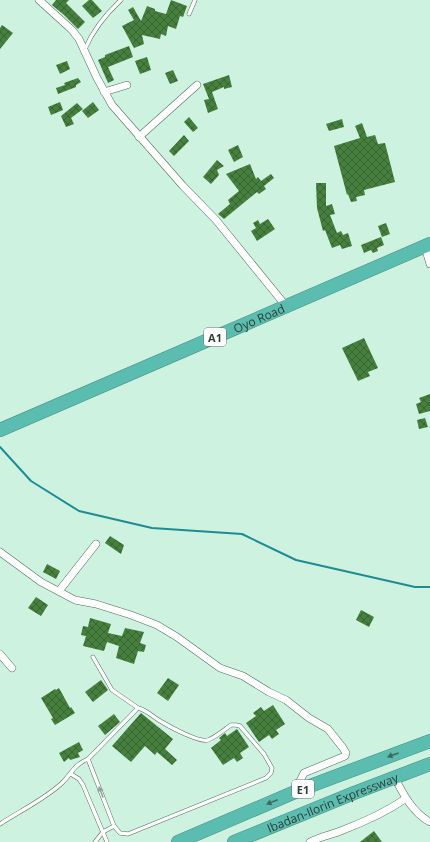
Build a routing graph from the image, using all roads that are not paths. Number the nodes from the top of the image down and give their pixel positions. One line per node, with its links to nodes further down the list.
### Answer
1 (39, 0): 5 (street)
2 (121, 0): 5 (lane)
3 (195, 0): 4 (lane)
4 (189, 14)
5 (85, 49): 8 (street)
6 (127, 85): 8 (street)
7 (197, 85): 9 (street)
8 (104, 92): 9 (street)
9 (139, 137): 12 (street)
10 (427, 245): 11 (street); 12 (highway, Oyo Road / A1)
11 (430, 264)
12 (286, 306): 13 (highway, Oyo Road / A1)
13 (0, 430)
14 (96, 544): 16 (street)
15 (0, 552): 16 (street)
16 (60, 591): 26 (street)
17 (0, 654): 19 (street)
18 (93, 657): 20 (lane)
19 (12, 668)
20 (138, 708): 22 (lane); 30 (lane)
21 (430, 741): 26 (highway, Ibadan-Ilorin Expressway / E1, one-way to 26)
22 (88, 758): 24 (lane); 30 (lane, one-way to 22)
23 (430, 764): 25 (highway, Ibadan-Ilorin Expressway / E1)
24 (71, 774): 29 (lane); 31 (lane)
25 (395, 778): 27 (street); 35 (highway, Ibadan-Ilorin Expressway / E1)
26 (302, 789): 34 (highway, Ibadan-Ilorin Expressway / E1, one-way to 34)
27 (405, 799): 28 (street); 36 (street)
28 (430, 822)
29 (0, 824)
30 (114, 826): 31 (lane)
31 (103, 832): 32 (lane); 33 (lane)
32 (95, 842)
33 (107, 842)
34 (178, 842)
35 (234, 842)
36 (310, 842)

